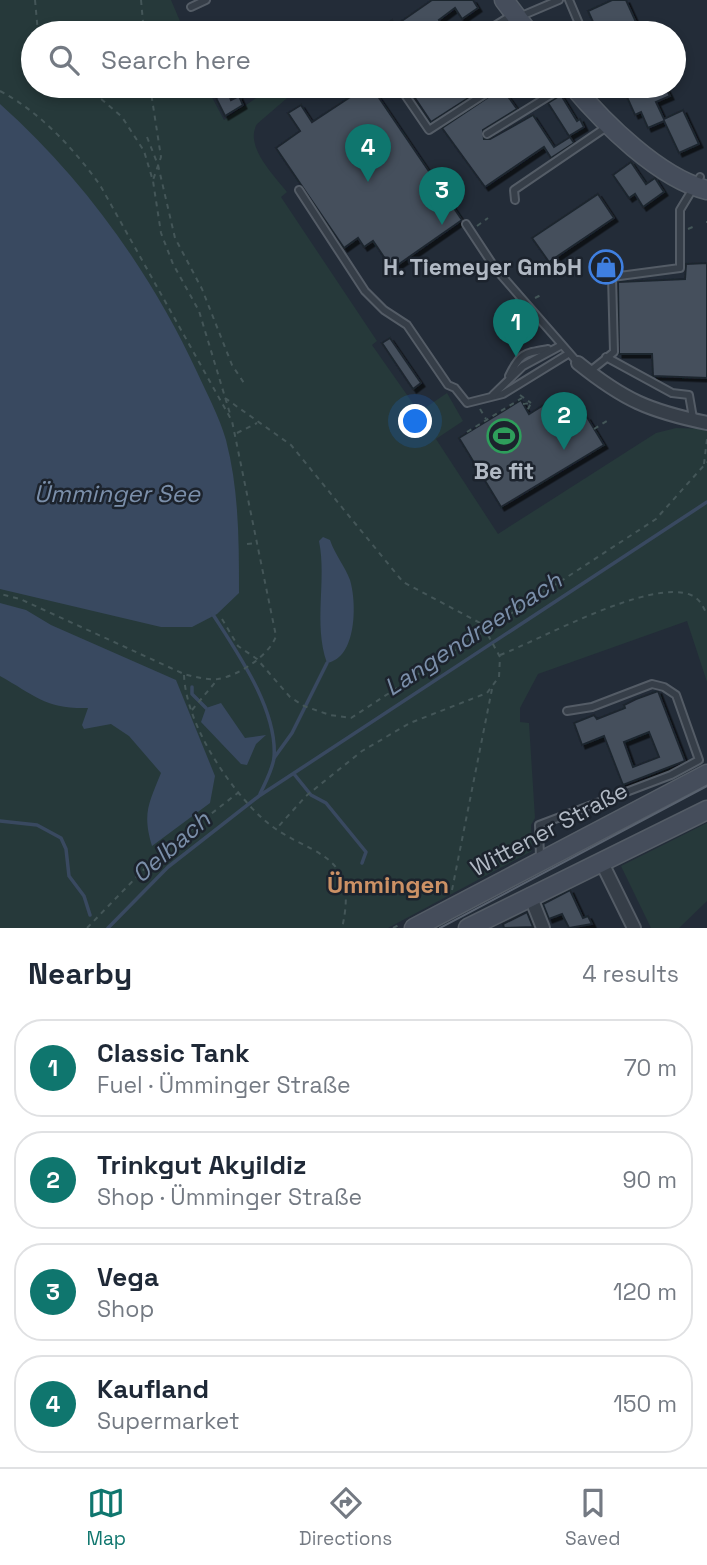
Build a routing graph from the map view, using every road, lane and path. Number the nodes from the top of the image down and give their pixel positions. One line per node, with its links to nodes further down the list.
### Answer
1 (35, 0): 8 (path)
2 (141, 0): 9 (path)
3 (206, 0): 6 (lane)
4 (559, 0): 7 (lane)
5 (569, 0): 10 (lane)
6 (191, 8)
7 (512, 11)
8 (37, 21)
9 (143, 21)
10 (578, 21)
11 (0, 91): 36 (path)
12 (101, 98): 22 (path)
13 (152, 98): 21 (path)
14 (407, 98): 15 (lane)
15 (478, 98)
16 (548, 98): 19 (lane)
17 (584, 98): 18 (main road)
18 (610, 125): 23 (main road); 25 (lane)
19 (487, 134)
20 (148, 137): 21 (path)
21 (158, 165): 22 (path); 32 (path)
22 (153, 181): 34 (path)
23 (703, 186): 29 (lane)
24 (299, 190): 38 (lane)
25 (515, 200)
26 (488, 218): 27 (path)
27 (468, 227): 28 (lane)
28 (556, 347): 30 (lane); 33 (lane)
29 (606, 357): 31 (lane); 46 (lane)
30 (573, 359): 31 (street); 33 (lane)
31 (589, 372): 46 (street)
32 (244, 383)
33 (492, 397): 38 (lane)
34 (225, 398): 36 (path); 48 (path); 49 (path)
35 (522, 398): 37 (path); 39 (path); 47 (path)
36 (219, 399): 48 (path)
37 (509, 400)
38 (475, 401): 47 (path)
39 (531, 403): 40 (path); 42 (path)
40 (523, 404)
41 (568, 405): 43 (path)
42 (527, 411)
43 (556, 412)
44 (707, 413): 46 (street)
45 (610, 419): 50 (path)
46 (693, 419)
47 (487, 420): 51 (path)
48 (232, 421): 52 (path)
49 (258, 423): 52 (path); 60 (path)
50 (594, 429)
51 (467, 432)
52 (236, 433): 55 (path)
53 (707, 439): 54 (path)
54 (706, 464): 60 (path)
55 (258, 543): 56 (path); 62 (path)
56 (247, 544)
57 (0, 594): 63 (path)
58 (707, 615): 61 (path)
59 (222, 620): 62 (path)
60 (485, 630): 61 (path); 62 (path)
61 (499, 655): 65 (path)
62 (257, 659): 64 (path)
63 (184, 674): 64 (path); 66 (path)
64 (219, 679): 66 (path)
65 (492, 688): 71 (path); 75 (path)
66 (191, 711): 69 (path)
67 (567, 711): 72 (lane)
68 (707, 774): 72 (main road, Wittener Straße)
69 (240, 792): 71 (path); 76 (path)
70 (707, 810): 73 (main road)
71 (277, 828): 77 (path)
72 (540, 860): 78 (main road, Wittener Straße)
73 (601, 861): 74 (main road); 81 (street)
74 (530, 895): 79 (main road); 80 (street)
75 (451, 897)
76 (87, 928)
77 (342, 928)
78 (414, 928)
79 (468, 928)
80 (543, 928)
81 (634, 928)

